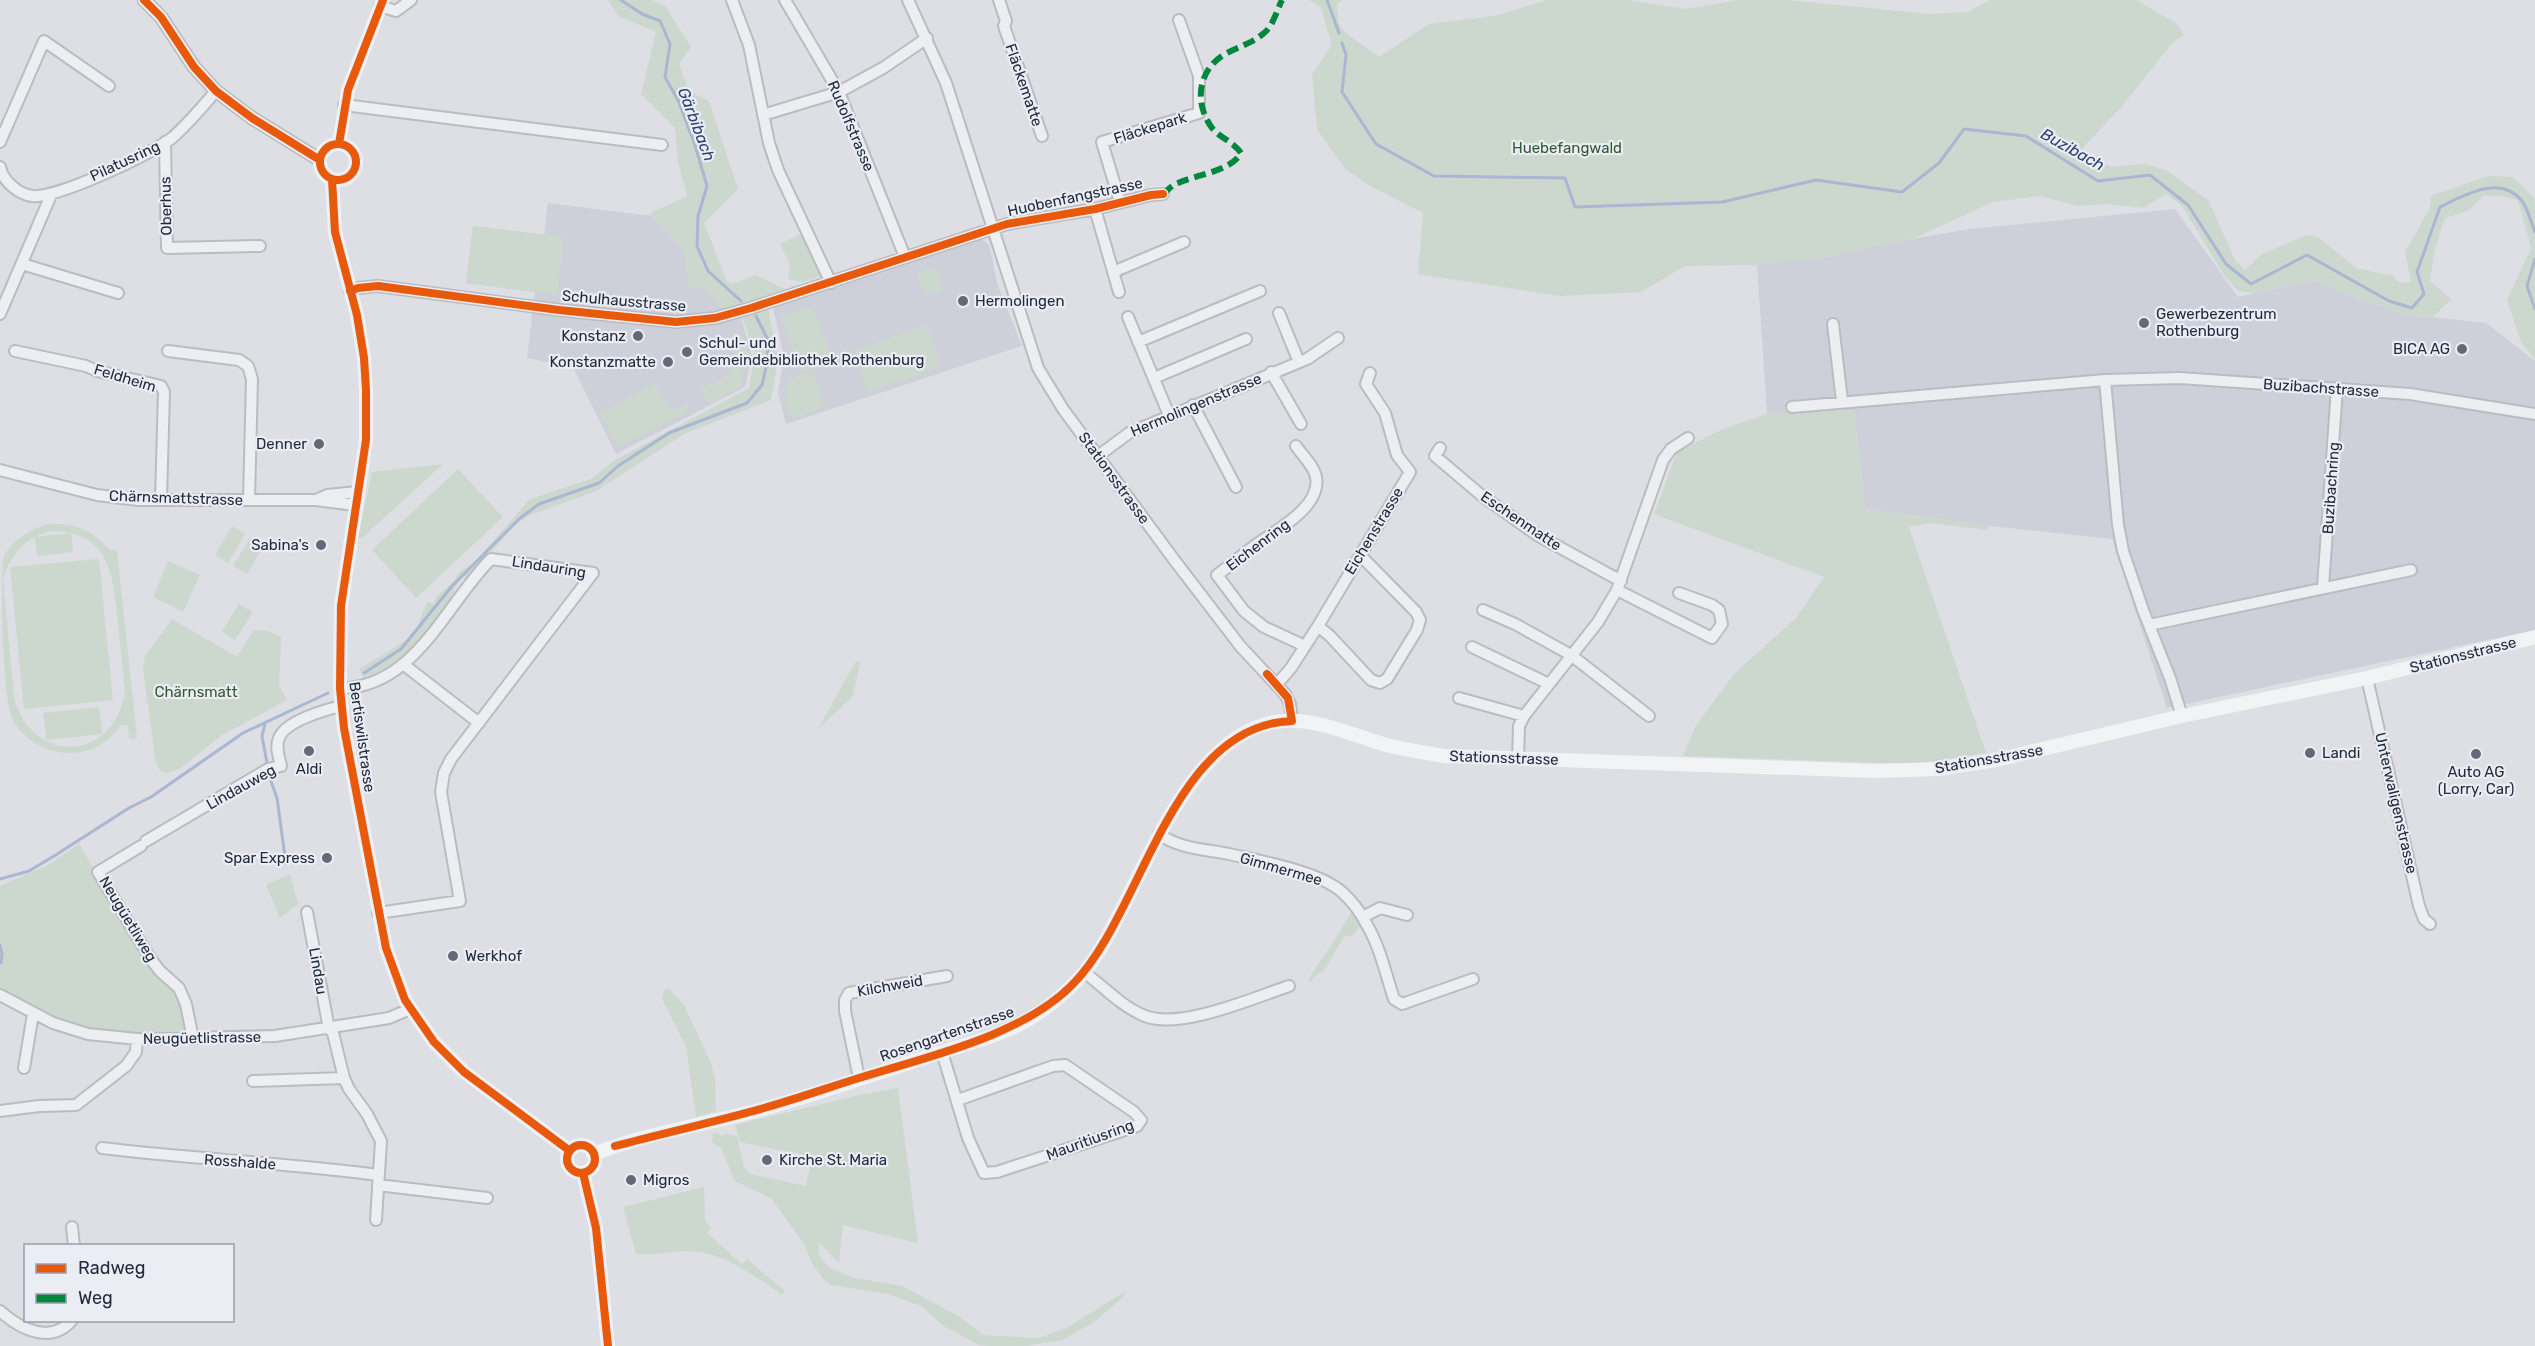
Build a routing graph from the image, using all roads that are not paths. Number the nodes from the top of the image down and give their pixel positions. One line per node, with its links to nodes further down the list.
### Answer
1 (144, 0): 11 (street)
2 (411, 0): 7 (street)
3 (732, 0): 14 (street)
4 (785, 0): 12 (street, Rudolfstrasse)
5 (908, 0): 9 (street, Stationsstrasse)
6 (999, 0): 15 (street, Fläckematte)
7 (382, 3): 13 (main road)
8 (1179, 20): 25 (street, Fläckepark)
9 (927, 38): 12 (street); 27 (street, Stationsstrasse)
10 (109, 86): 16 (street)
11 (216, 91): 17 (street, Pilatusring); 20 (street)
12 (839, 92): 14 (street); 30 (street, Rudolfstrasse)
13 (344, 105): 18 (main road); 19 (street)
14 (763, 115): 33 (street)
15 (1042, 136)
16 (0, 142)
17 (165, 142): 24 (street, Pilatusring); 29 (street, Oberhus)
18 (339, 144): 20 (main road); 22 (main road)
19 (662, 145)
20 (320, 160): 22 (main road, Bertiswilstrasse)
21 (0, 167): 24 (street, Pilatusring)
22 (332, 179): 34 (main road, Bertiswilstrasse)
23 (1163, 194): 25 (street, Huobenfangstrasse)
24 (51, 195): 31 (street)
25 (1119, 202): 26 (street, Huobenfangstrasse)
26 (1095, 208): 27 (street, Huobenfangstrasse); 32 (street, Huobenfangstrasse)
27 (992, 229): 30 (street, Schulhausstrasse); 62 (street, Stationsstrasse)
28 (1184, 242): 32 (street)
29 (261, 246)
30 (905, 257): 33 (street, Schulhausstrasse)
31 (22, 264): 37 (street); 38 (street)
32 (1113, 272): 36 (street, Huobenfangstrasse)
33 (831, 283): 34 (street, Schulhausstrasse)
34 (350, 291): 65 (main road, Bertiswilstrasse)
35 (1260, 291): 44 (street)
36 (1119, 292)
37 (118, 293)
38 (0, 314)
39 (1279, 314): 47 (street)
40 (1128, 317): 44 (street)
41 (1833, 324): 53 (street)
42 (1338, 338): 47 (street, Hermolingenstrasse)
43 (1246, 339): 50 (street)
44 (1137, 342): 50 (street)
45 (15, 351): 66 (street, Feldheim)
46 (168, 351): 67 (street)
47 (1299, 362): 48 (street, Hermolingenstrasse)
48 (1271, 372): 54 (street, Hermolingenstrasse); 58 (street)
49 (1370, 372): 68 (street, Eichenstrasse)
50 (1154, 378): 57 (street)
51 (2105, 381): 52 (street, Buzibachstrasse); 53 (street, Buzibachstrasse); 74 (street)
52 (2337, 388): 56 (street, Buzibachstrasse); 71 (street, Buzibachring)
53 (1842, 401): 55 (street, Buzibachstrasse)
54 (1193, 405): 57 (street, Hermolingenstrasse); 64 (street)
55 (1792, 407)
56 (2535, 414)
57 (1169, 415): 62 (street, Hermolingenstrasse)
58 (1301, 424)
59 (1688, 438): 70 (street)
60 (1296, 446): 77 (street, Eichenring)
61 (1440, 448): 70 (street, Eschenmatte)
62 (1098, 456): 82 (street, Stationsstrasse)
63 (1, 470): 66 (street, Chärnsmattstrasse)
64 (1236, 487)
65 (356, 498): 67 (street, Chärnsmattstrasse); 84 (main road, Bertiswilstrasse)
66 (161, 499): 67 (street, Chärnsmattstrasse)
67 (249, 500)
68 (1360, 555): 75 (street, Eichenstrasse); 75 (street)
69 (2411, 570): 71 (street)
70 (1619, 586): 72 (street, Eschenmatte); 79 (street)
71 (2323, 587): 74 (street)
72 (1679, 593)
73 (1483, 610): 79 (street)
74 (2149, 625): 89 (street)
75 (1318, 626): 77 (street, Eichenstrasse)
76 (2535, 637): 81 (main road, Stationsstrasse)
77 (1305, 646): 82 (street, Eichenstrasse)
78 (1472, 647): 83 (street)
79 (1571, 656): 83 (street); 88 (street)
80 (403, 664): 84 (street, Lindauring); 91 (street); 91 (street, Lindauring)
81 (2367, 678): 89 (main road, Stationsstrasse); 99 (street, Unterwaligenstrasse)
82 (1277, 684): 90 (street, Stationsstrasse)
83 (1549, 684): 87 (street)
84 (340, 688): 86 (main road, Bertiswilstrasse)
85 (1458, 698): 87 (street)
86 (341, 706): 94 (street, Lindauweg); 96 (main road, Bertiswilstrasse)
87 (1524, 716): 92 (street)
88 (1649, 716)
89 (2182, 716): 92 (main road, Stationsstrasse)
90 (1292, 721): 92 (main road, Stationsstrasse); 93 (main road, Rosengartenstrasse)
91 (479, 723): 96 (street, Lindauring)
92 (1518, 759)
93 (1159, 834): 98 (street, Gimmermee); 100 (main road, Rosengartenstrasse)
94 (143, 844): 109 (street, Neugüetliweg)
95 (307, 912): 107 (street, Lindau)
96 (378, 913): 105 (main road, Bertiswilstrasse)
97 (1407, 915): 98 (street)
98 (1363, 918): 102 (street, Gimmermee)
99 (2430, 924)
100 (1084, 972): 103 (street); 110 (main road, Rosengartenstrasse)
101 (947, 976): 113 (street, Kilchweid)
102 (1473, 979)
103 (1289, 986)
104 (0, 995): 106 (street, Neugüetlistrasse)
105 (410, 1009): 107 (street, Neugüetlistrasse); 118 (main road, Bertiswilstrasse)
106 (33, 1014): 108 (street, Neugüetlistrasse); 111 (street)
107 (330, 1029): 109 (street, Neugüetlistrasse); 112 (street)
108 (137, 1039): 109 (street, Neugüetlistrasse); 116 (street)
109 (193, 1039)
110 (942, 1052): 113 (main road, Rosengartenstrasse); 115 (street, Mauritiusring)
111 (24, 1068)
112 (344, 1078): 114 (street); 121 (street)
113 (859, 1078): 119 (main road, Rosengartenstrasse)
114 (253, 1081)
115 (958, 1100): 115 (street, Mauritiusring)
116 (0, 1111)
117 (102, 1148): 121 (street, Rosshalde)
118 (570, 1151): 119 (main road); 120 (main road)
119 (594, 1154): 120 (main road)
120 (583, 1173): 128 (main road)
121 (378, 1180): 122 (street, Rosshalde); 123 (street)
122 (487, 1198)
123 (376, 1220)
124 (72, 1227): 125 (street)
125 (74, 1244)
126 (0, 1311): 127 (street)
127 (70, 1322)
128 (608, 1346)

